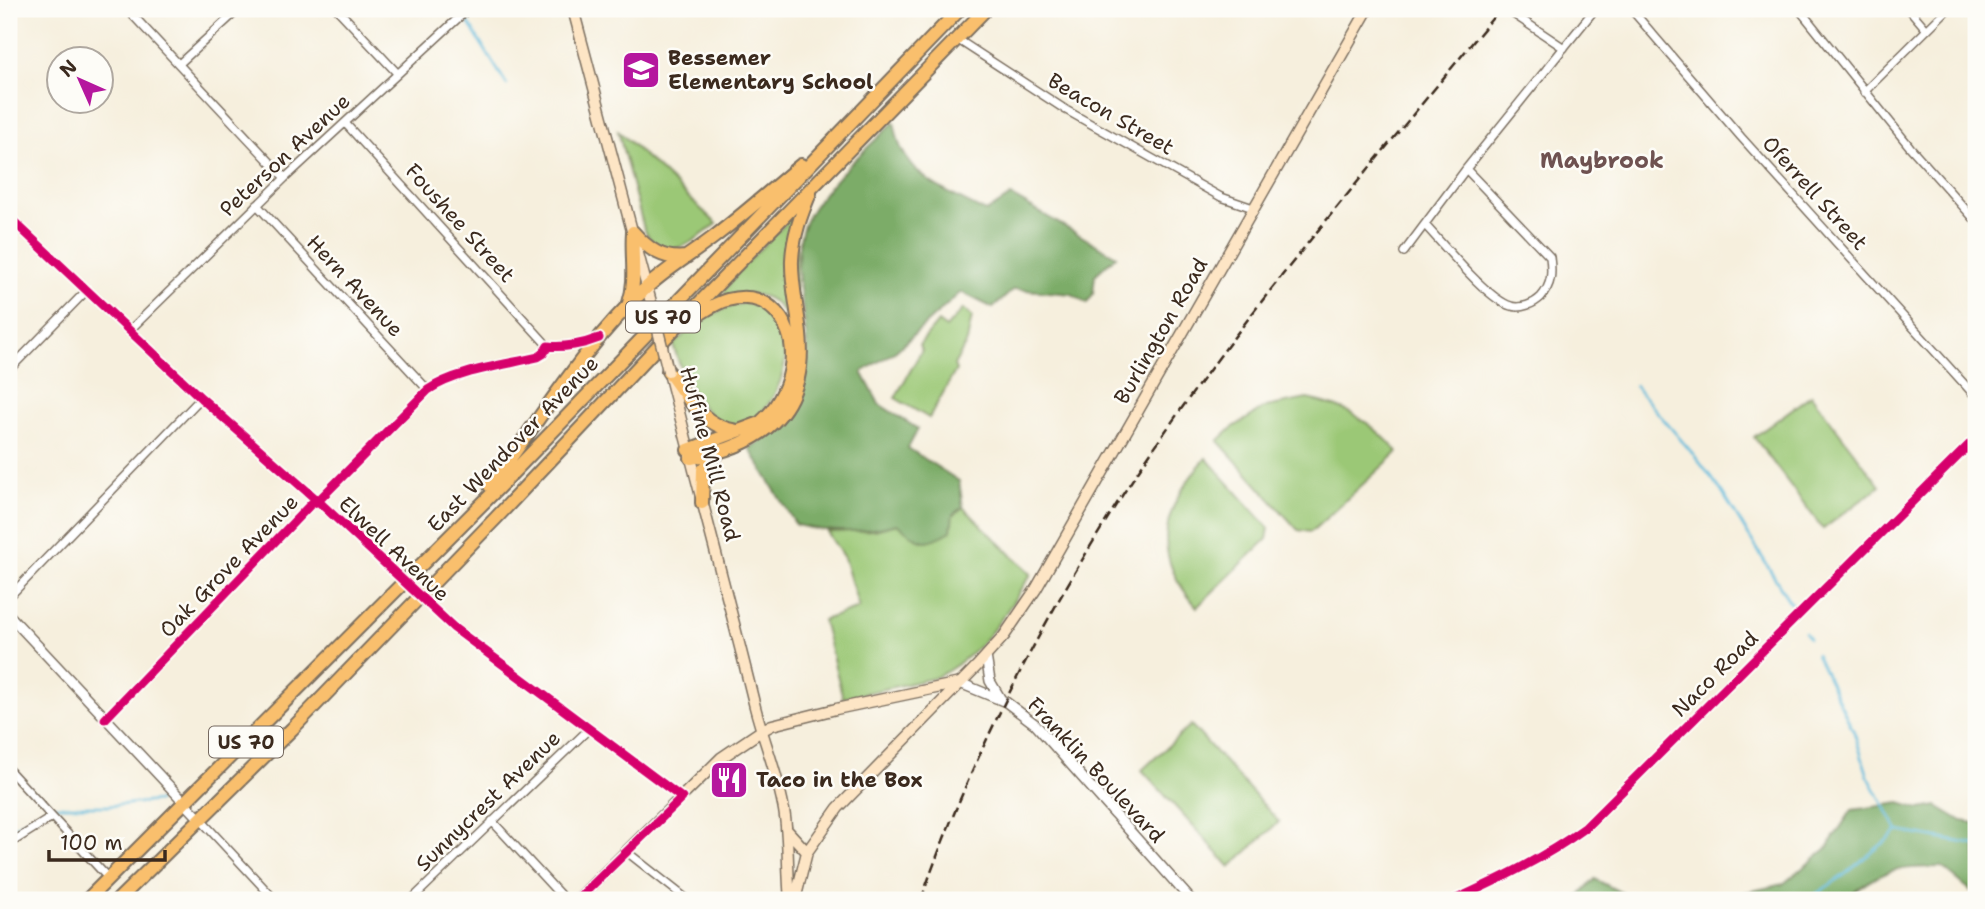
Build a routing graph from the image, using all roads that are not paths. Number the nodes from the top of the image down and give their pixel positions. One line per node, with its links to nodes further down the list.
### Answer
1 (127, 9): 18 (street)
2 (239, 9): 18 (street)
3 (337, 9): 19 (street)
4 (468, 9): 19 (street, Peterson Avenue)
5 (573, 9): 31 (main road, Huffine Mill Road)
6 (960, 9): 22 (highway, East Wendover Avenue / US 70)
7 (986, 9): 16 (highway, East Wendover Avenue / US 70)
8 (1368, 9): 27 (main road, Burlington Road)
9 (1506, 9): 17 (street)
10 (1595, 9): 17 (street)
11 (1631, 9): 44 (street, Oferrell Street)
12 (1799, 9): 20 (street)
13 (1909, 9): 15 (street)
14 (1948, 9): 15 (street)
15 (1927, 30): 20 (street)
16 (957, 39): 25 (highway, East Wendover Avenue / US 70); 27 (street, Beacon Street)
17 (1564, 48): 23 (street)
18 (179, 64): 24 (street)
19 (397, 74): 21 (street, Peterson Avenue)
20 (1864, 92): 29 (street)
21 (345, 123): 24 (street, Peterson Avenue); 40 (street, Foushee Street)
22 (848, 126): 33 (highway); 52 (highway, East Wendover Avenue / US 70)
23 (1466, 169): 30 (street); 30 (street)
24 (285, 178): 26 (street, Peterson Avenue)
25 (813, 186): 37 (highway, East Wendover Avenue / US 70); 48 (highway)
26 (257, 205): 38 (street, Peterson Avenue); 43 (street, Hern Avenue)
27 (1253, 208): 57 (main road, Burlington Road)
28 (9, 217): 35 (street, Elwell Avenue)
29 (1976, 221)
30 (1424, 225): 32 (street)
31 (633, 232): 33 (highway); 34 (main road, Huffine Mill Road); 36 (highway)
32 (1404, 252)
33 (687, 257): 34 (highway)
34 (647, 287): 36 (highway); 42 (main road, Huffine Mill Road, bridge)
35 (86, 290): 38 (street, Elwell Avenue); 41 (street)
36 (628, 307): 39 (highway)
37 (674, 329): 46 (highway); 54 (highway, East Wendover Avenue / US 70)
38 (130, 330): 45 (street, Elwell Avenue)
39 (599, 338): 40 (street, Oak Grove Avenue); 52 (highway)
40 (548, 346): 43 (street, Oak Grove Avenue)
41 (9, 370)
42 (668, 371): 46 (highway); 49 (main road, Huffine Mill Road)
43 (428, 390): 50 (street, Oak Grove Avenue)
44 (1976, 397)
45 (201, 398): 50 (street, Elwell Avenue); 55 (street)
46 (741, 432): 49 (highway)
47 (1976, 438): 85 (street, Naco Road)
48 (719, 452): 49 (highway); 51 (highway)
49 (690, 454): 51 (main road, Huffine Mill Road)
50 (318, 501): 53 (street, Elwell Avenue); 60 (street, Oak Grove Avenue)
51 (702, 503): 62 (main road, Huffine Mill Road)
52 (458, 528): 53 (highway, East Wendover Avenue / US 70)
53 (404, 582): 54 (street, Elwell Avenue); 65 (highway, East Wendover Avenue / US 70)
54 (419, 596): 61 (street, Elwell Avenue); 67 (highway, East Wendover Avenue / US 70)
55 (9, 597)
56 (9, 615): 60 (street)
57 (986, 656): 58 (main road, Burlington Road); 59 (street)
58 (960, 683): 59 (street, Franklin Boulevard); 62 (main road); 73 (main road, Burlington Road)
59 (1000, 698): 84 (street, Franklin Boulevard)
60 (105, 719): 65 (street)
61 (590, 728): 64 (street, Elwell Avenue); 68 (street, Sunnycrest Avenue)
62 (761, 731): 64 (main road); 69 (main road, Huffine Mill Road)
63 (9, 770): 66 (street)
64 (682, 799): 72 (main road)
65 (185, 803): 67 (street); 74 (highway, East Wendover Avenue / US 70)
66 (52, 817): 70 (street); 74 (street)
67 (200, 819): 75 (highway, East Wendover Avenue / US 70); 77 (street)
68 (492, 821): 78 (street, Sunnycrest Avenue); 79 (street)
69 (786, 828): 71 (main road, Huffine Mill Road); 73 (main road)
70 (9, 844)
71 (787, 846): 73 (main road); 82 (main road, Huffine Mill Road)
72 (627, 852): 80 (main road); 81 (street)
73 (805, 857): 83 (main road)
74 (109, 879): 76 (highway, East Wendover Avenue / US 70)
75 (122, 899)
76 (87, 900)
77 (275, 900)
78 (411, 900)
79 (565, 900)
80 (577, 900)
81 (688, 900)
82 (790, 900)
83 (795, 900)
84 (1191, 900)
85 (1454, 900)

